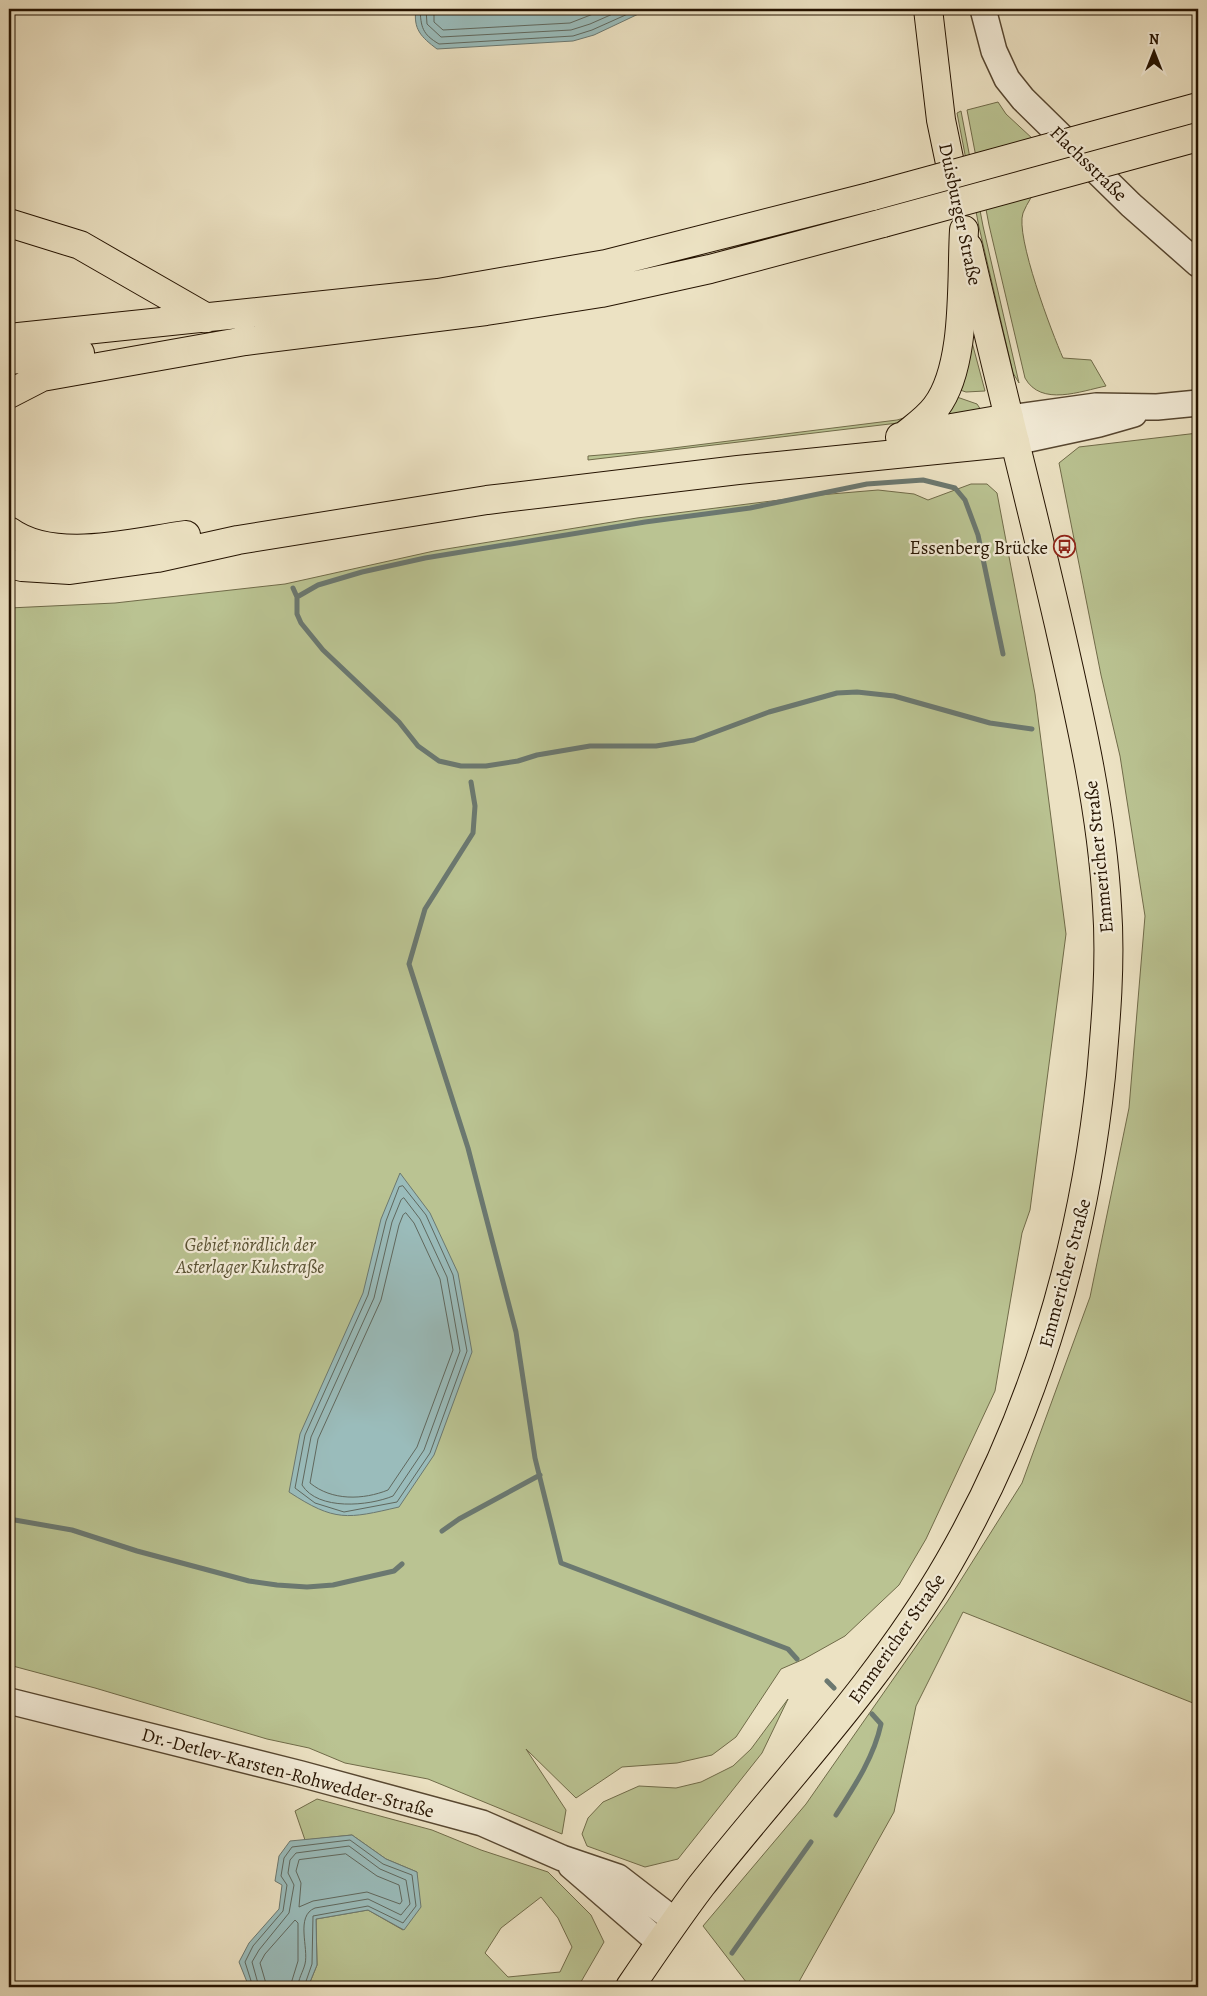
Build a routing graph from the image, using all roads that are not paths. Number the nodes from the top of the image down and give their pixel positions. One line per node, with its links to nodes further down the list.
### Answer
1 (928, 9): 6 (main road, Duisburger Straße)
2 (983, 9): 7 (street, Flachsstraße)
3 (1198, 107): 9 (main road, bridge)
4 (1198, 137): 8 (main road, bridge)
5 (9, 223): 9 (main road)
6 (964, 230): 14 (main road, Duisburger Straße); 15 (main road)
7 (1198, 264)
8 (486, 311): 11 (main road); 12 (main road)
9 (207, 318): 10 (main road)
10 (9, 338)
11 (9, 360)
12 (9, 394)
13 (1198, 403): 14 (street)
14 (1012, 430): 15 (main road); 17 (main road); 20 (main road, Emmericher Straße)
15 (903, 437): 16 (main road)
16 (9, 531)
17 (9, 564)
18 (9, 1700): 19 (street, Dr.-Detlev-Karsten-Rohwedder-Straße)
19 (562, 1858): 20 (street, Dr.-Detlev-Karsten-Rohwedder-Straße); 21 (street, Dr.-Detlev-Karsten-Rohwedder-Straße)
20 (676, 1921): 21 (main road, Emmericher Straße)
21 (660, 1943): 22 (main road, Emmericher Straße)
22 (630, 1987)

